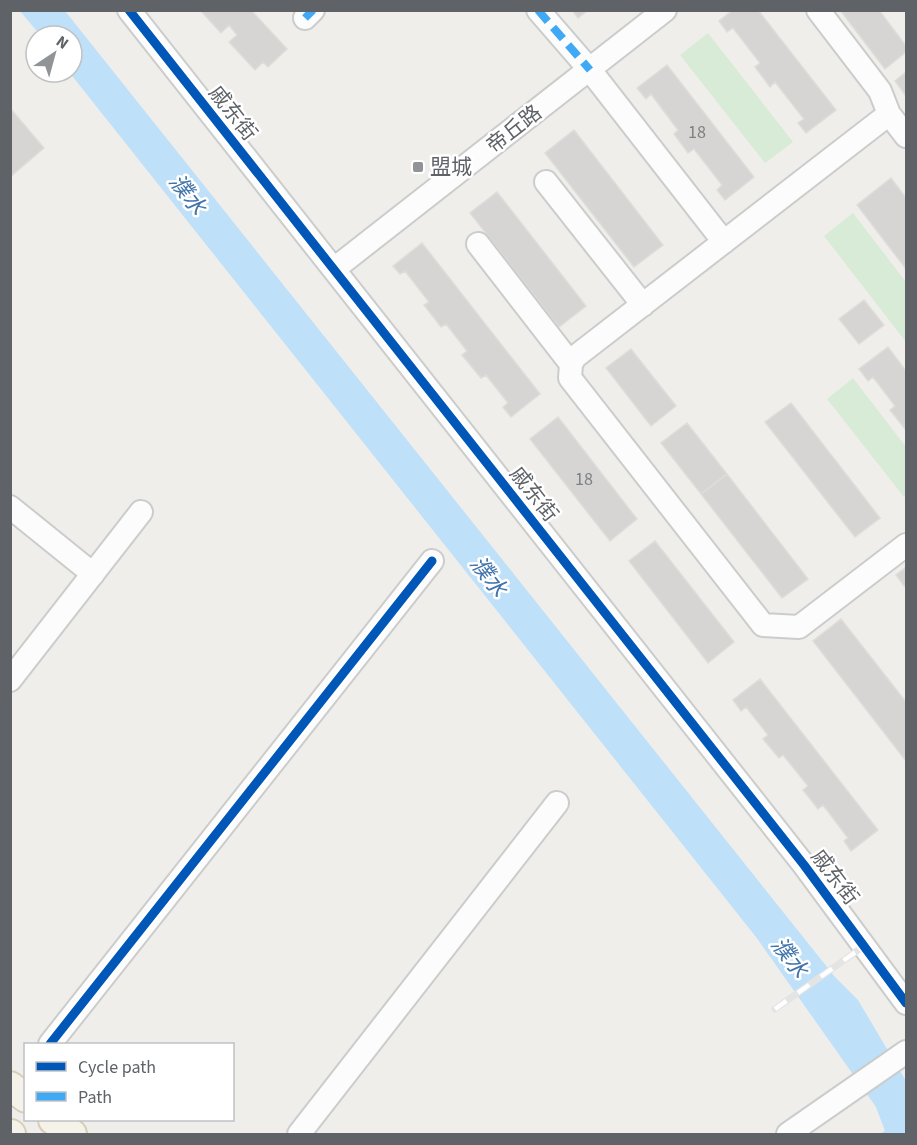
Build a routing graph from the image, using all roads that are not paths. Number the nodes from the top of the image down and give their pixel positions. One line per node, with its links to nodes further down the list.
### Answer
1 (129, 10): 11 (street, 戚东街)
2 (538, 10): 5 (street)
3 (665, 10): 5 (street, 帝丘路)
4 (818, 10): 6 (street)
5 (590, 70): 9 (street); 11 (street, 帝丘路)
6 (889, 114): 7 (street); 9 (street)
7 (906, 136)
8 (546, 182): 12 (street)
9 (724, 242): 12 (street)
10 (478, 244): 13 (street)
11 (334, 269): 21 (street, 戚东街)
12 (643, 305): 13 (street)
13 (570, 364): 16 (street)
14 (10, 507): 18 (street)
15 (141, 512): 18 (street)
16 (906, 545)
17 (432, 561): 22 (street)
18 (93, 574): 19 (street)
19 (10, 680)
20 (557, 802): 26 (street)
21 (906, 1004)
22 (51, 1043)
23 (906, 1053): 27 (street)
24 (56, 1121): 25 (main road)
25 (72, 1134)
26 (299, 1134)
27 (788, 1134)

